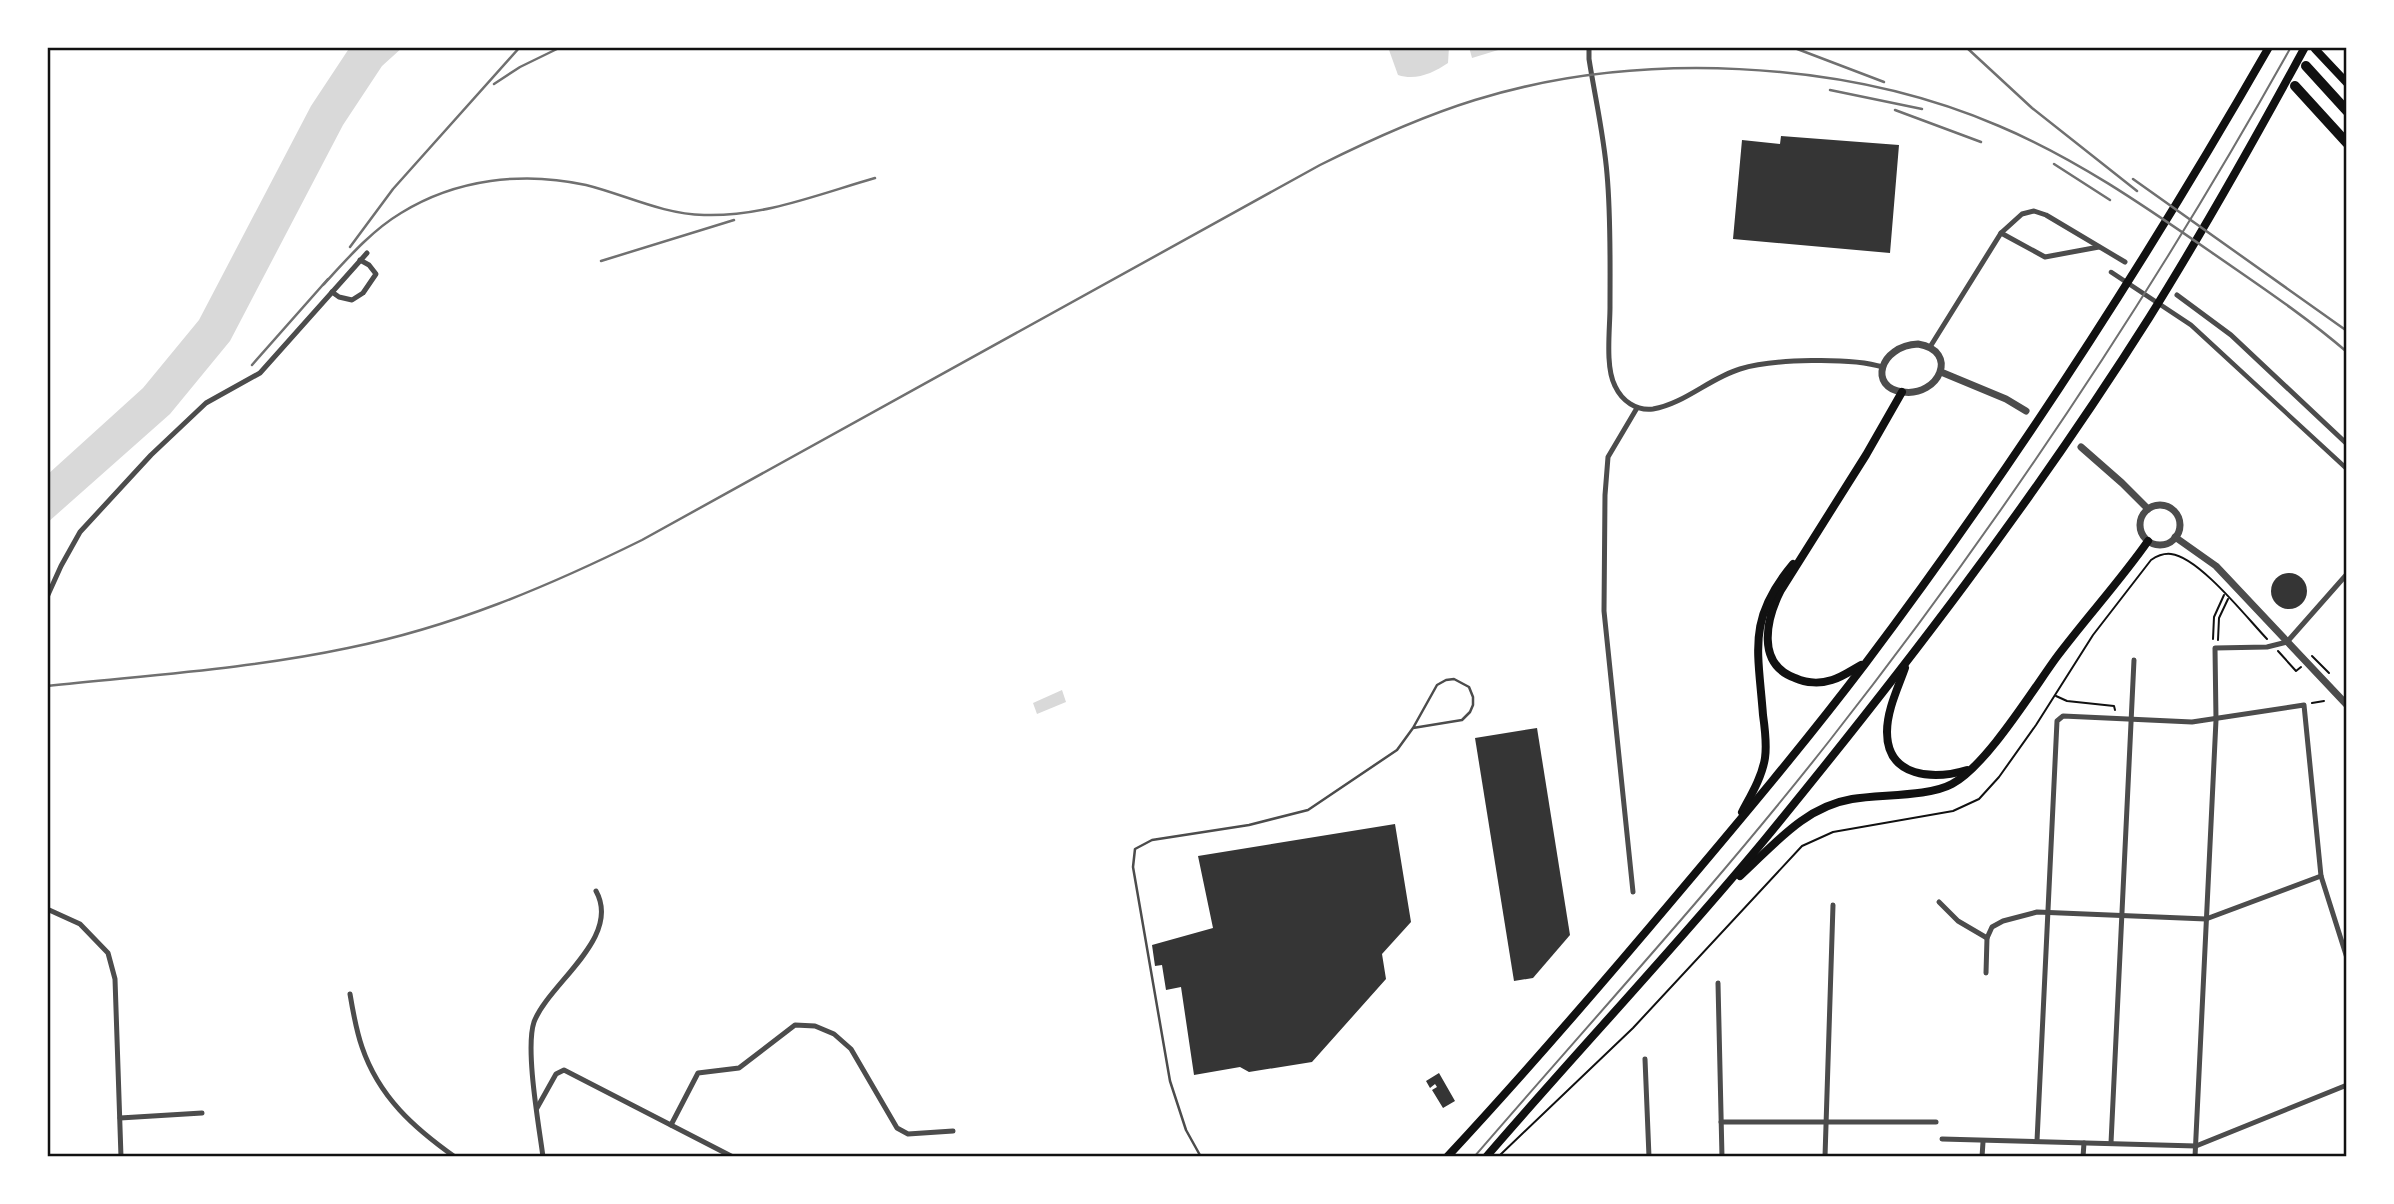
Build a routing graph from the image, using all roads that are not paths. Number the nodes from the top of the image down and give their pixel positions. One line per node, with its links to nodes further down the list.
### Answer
1 (1590, 47): 22 (street)
2 (2269, 47): 36 (main road)
3 (2305, 47): 34 (main road)
4 (2315, 49): 6 (main road)
5 (2305, 66): 8 (highway)
6 (2347, 83)
7 (2294, 86): 9 (highway)
8 (2347, 111)
9 (2347, 143)
10 (2001, 233): 11 (street); 11 (street); 18 (street)
11 (2100, 247): 14 (street)
12 (367, 253): 13 (street)
13 (360, 260): 16 (street); 16 (street)
14 (2125, 262)
15 (2111, 272): 26 (street)
16 (332, 292): 32 (street)
17 (2177, 295): 24 (street)
18 (1930, 347): 19 (street); 20 (street)
19 (1883, 367): 21 (street); 22 (street)
20 (1941, 372): 21 (street); 23 (street)
21 (1902, 392): 30 (main road)
22 (1637, 408): 45 (street)
23 (2026, 411)
24 (2347, 444)
25 (2081, 447): 27 (street)
26 (2347, 469)
27 (2148, 509): 28 (street); 29 (street)
28 (2175, 537): 29 (street); 33 (street)
29 (2148, 541): 41 (main road)
30 (1810, 542): 36 (main road); 42 (main road)
31 (2347, 574): 33 (street)
32 (47, 597)
33 (2287, 642): 37 (street); 39 (street)
34 (1908, 659): 41 (main road); 46 (main road)
35 (2134, 660): 38 (street)
36 (1867, 662): 42 (main road)
37 (2347, 705)
38 (2131, 718): 39 (street); 50 (street); 51 (street)
39 (2216, 720): 43 (street); 52 (street)
40 (1413, 728): 40 (lane); 78 (lane)
41 (1970, 769): 46 (main road)
42 (1734, 828): 79 (main road)
43 (2322, 876): 52 (street); 54 (street)
44 (596, 891): 60 (street)
45 (1633, 892)
46 (1717, 897): 80 (main road)
47 (1939, 902): 53 (street)
48 (1833, 905): 63 (street)
49 (47, 909): 62 (street)
50 (2049, 913): 51 (street); 53 (street); 69 (street)
51 (2122, 917): 52 (street); 72 (street)
52 (2206, 919): 73 (street)
53 (1986, 938): 55 (street)
54 (2347, 958)
55 (1986, 973)
56 (1718, 983): 64 (street)
57 (350, 994): 75 (street)
58 (1645, 1059): 81 (street)
59 (2347, 1085): 73 (street)
60 (537, 1108): 66 (street); 76 (street)
61 (202, 1113): 62 (street)
62 (120, 1118): 74 (street)
63 (1825, 1121): 64 (street); 65 (street); 83 (street)
64 (1721, 1122): 82 (street)
65 (1936, 1122)
66 (671, 1125): 67 (street); 77 (street)
67 (953, 1131)
68 (1942, 1139): 70 (street)
69 (2037, 1141): 70 (street); 71 (street)
70 (1983, 1142): 84 (street)
71 (2084, 1143): 72 (street); 85 (street)
72 (2111, 1143): 73 (street)
73 (2196, 1146): 86 (street)
74 (121, 1157)
75 (455, 1157)
76 (543, 1157)
77 (733, 1157)
78 (1201, 1157)
79 (1447, 1157)
80 (1486, 1157)
81 (1649, 1157)
82 (1722, 1157)
83 (1825, 1157)
84 (1982, 1157)
85 (2083, 1157)
86 (2195, 1157)

